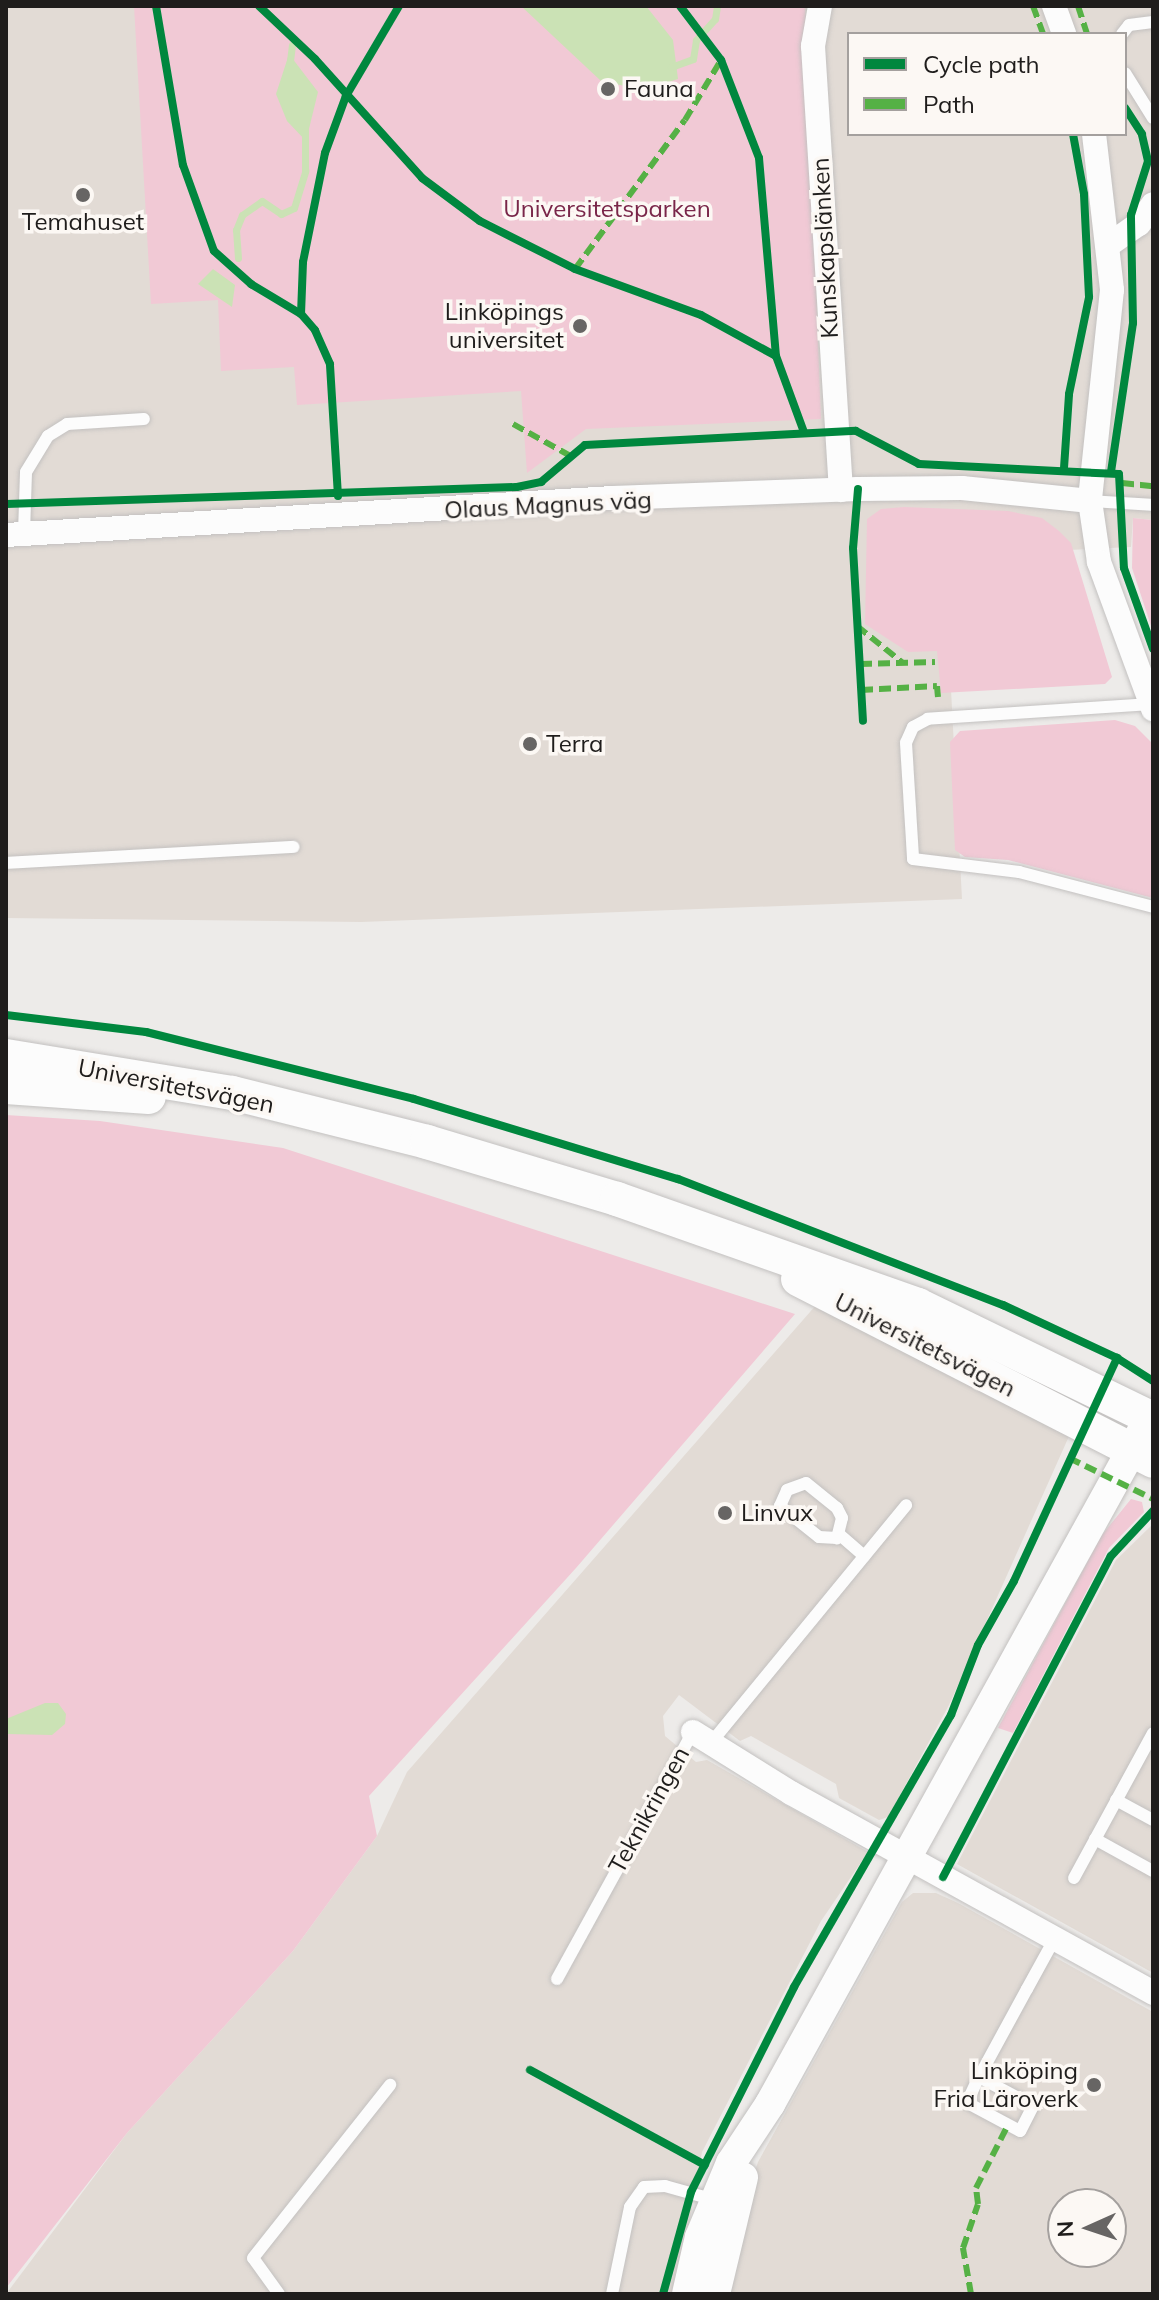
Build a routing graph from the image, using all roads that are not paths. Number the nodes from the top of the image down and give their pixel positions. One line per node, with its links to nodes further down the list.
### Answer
1 (820, 6): 12 (street, Kunskapslänken)
2 (1054, 6): 4 (street)
3 (1153, 22): 5 (lane)
4 (1063, 32)
5 (1124, 32)
6 (1127, 76): 7 (lane)
7 (1153, 118)
8 (1094, 136): 10 (street)
9 (1153, 204): 10 (street)
10 (1110, 244): 13 (street)
11 (144, 419): 15 (lane)
12 (841, 490): 13 (street, Olaus Magnus väg); 15 (street, Olaus Magnus väg)
13 (1090, 501): 14 (lane, Olaus Magnus väg); 16 (street)
14 (1153, 505)
15 (15, 534)
16 (1152, 706): 19 (lane)
17 (294, 847): 18 (lane)
18 (6, 863)
19 (1153, 907)
20 (6, 1056): 22 (main road, Universitetsvägen)
21 (6, 1087): 22 (main road, Universitetsvägen)
22 (345, 1121): 23 (main road, Universitetsvägen)
23 (698, 1228): 24 (main road, Universitetsvägen); 25 (main road, Universitetsvägen)
24 (1152, 1415): 25 (street)
25 (1142, 1456): 34 (street)
26 (906, 1505): 28 (lane)
27 (840, 1535): 27 (lane); 28 (lane)
28 (864, 1556): 30 (lane)
29 (1153, 1733): 31 (lane)
30 (702, 1738): 34 (street, Teknikringen); 38 (lane, Teknikringen)
31 (1116, 1800): 32 (lane); 33 (lane)
32 (1153, 1820)
33 (1095, 1839): 35 (lane); 36 (lane)
34 (907, 1856): 37 (street, Teknikringen); 42 (street)
35 (1153, 1871)
36 (1074, 1878)
37 (1055, 1938): 39 (street, Teknikringen); 40 (lane)
38 (557, 1979)
39 (1153, 1993)
40 (979, 2077): 40 (lane)
41 (390, 2085): 45 (lane)
42 (770, 2104): 43 (street); 44 (street)
43 (714, 2200): 44 (lane); 46 (lane); 47 (street)
44 (725, 2241): 48 (street)
45 (279, 2294)
46 (612, 2294)
47 (687, 2294)
48 (715, 2294)

